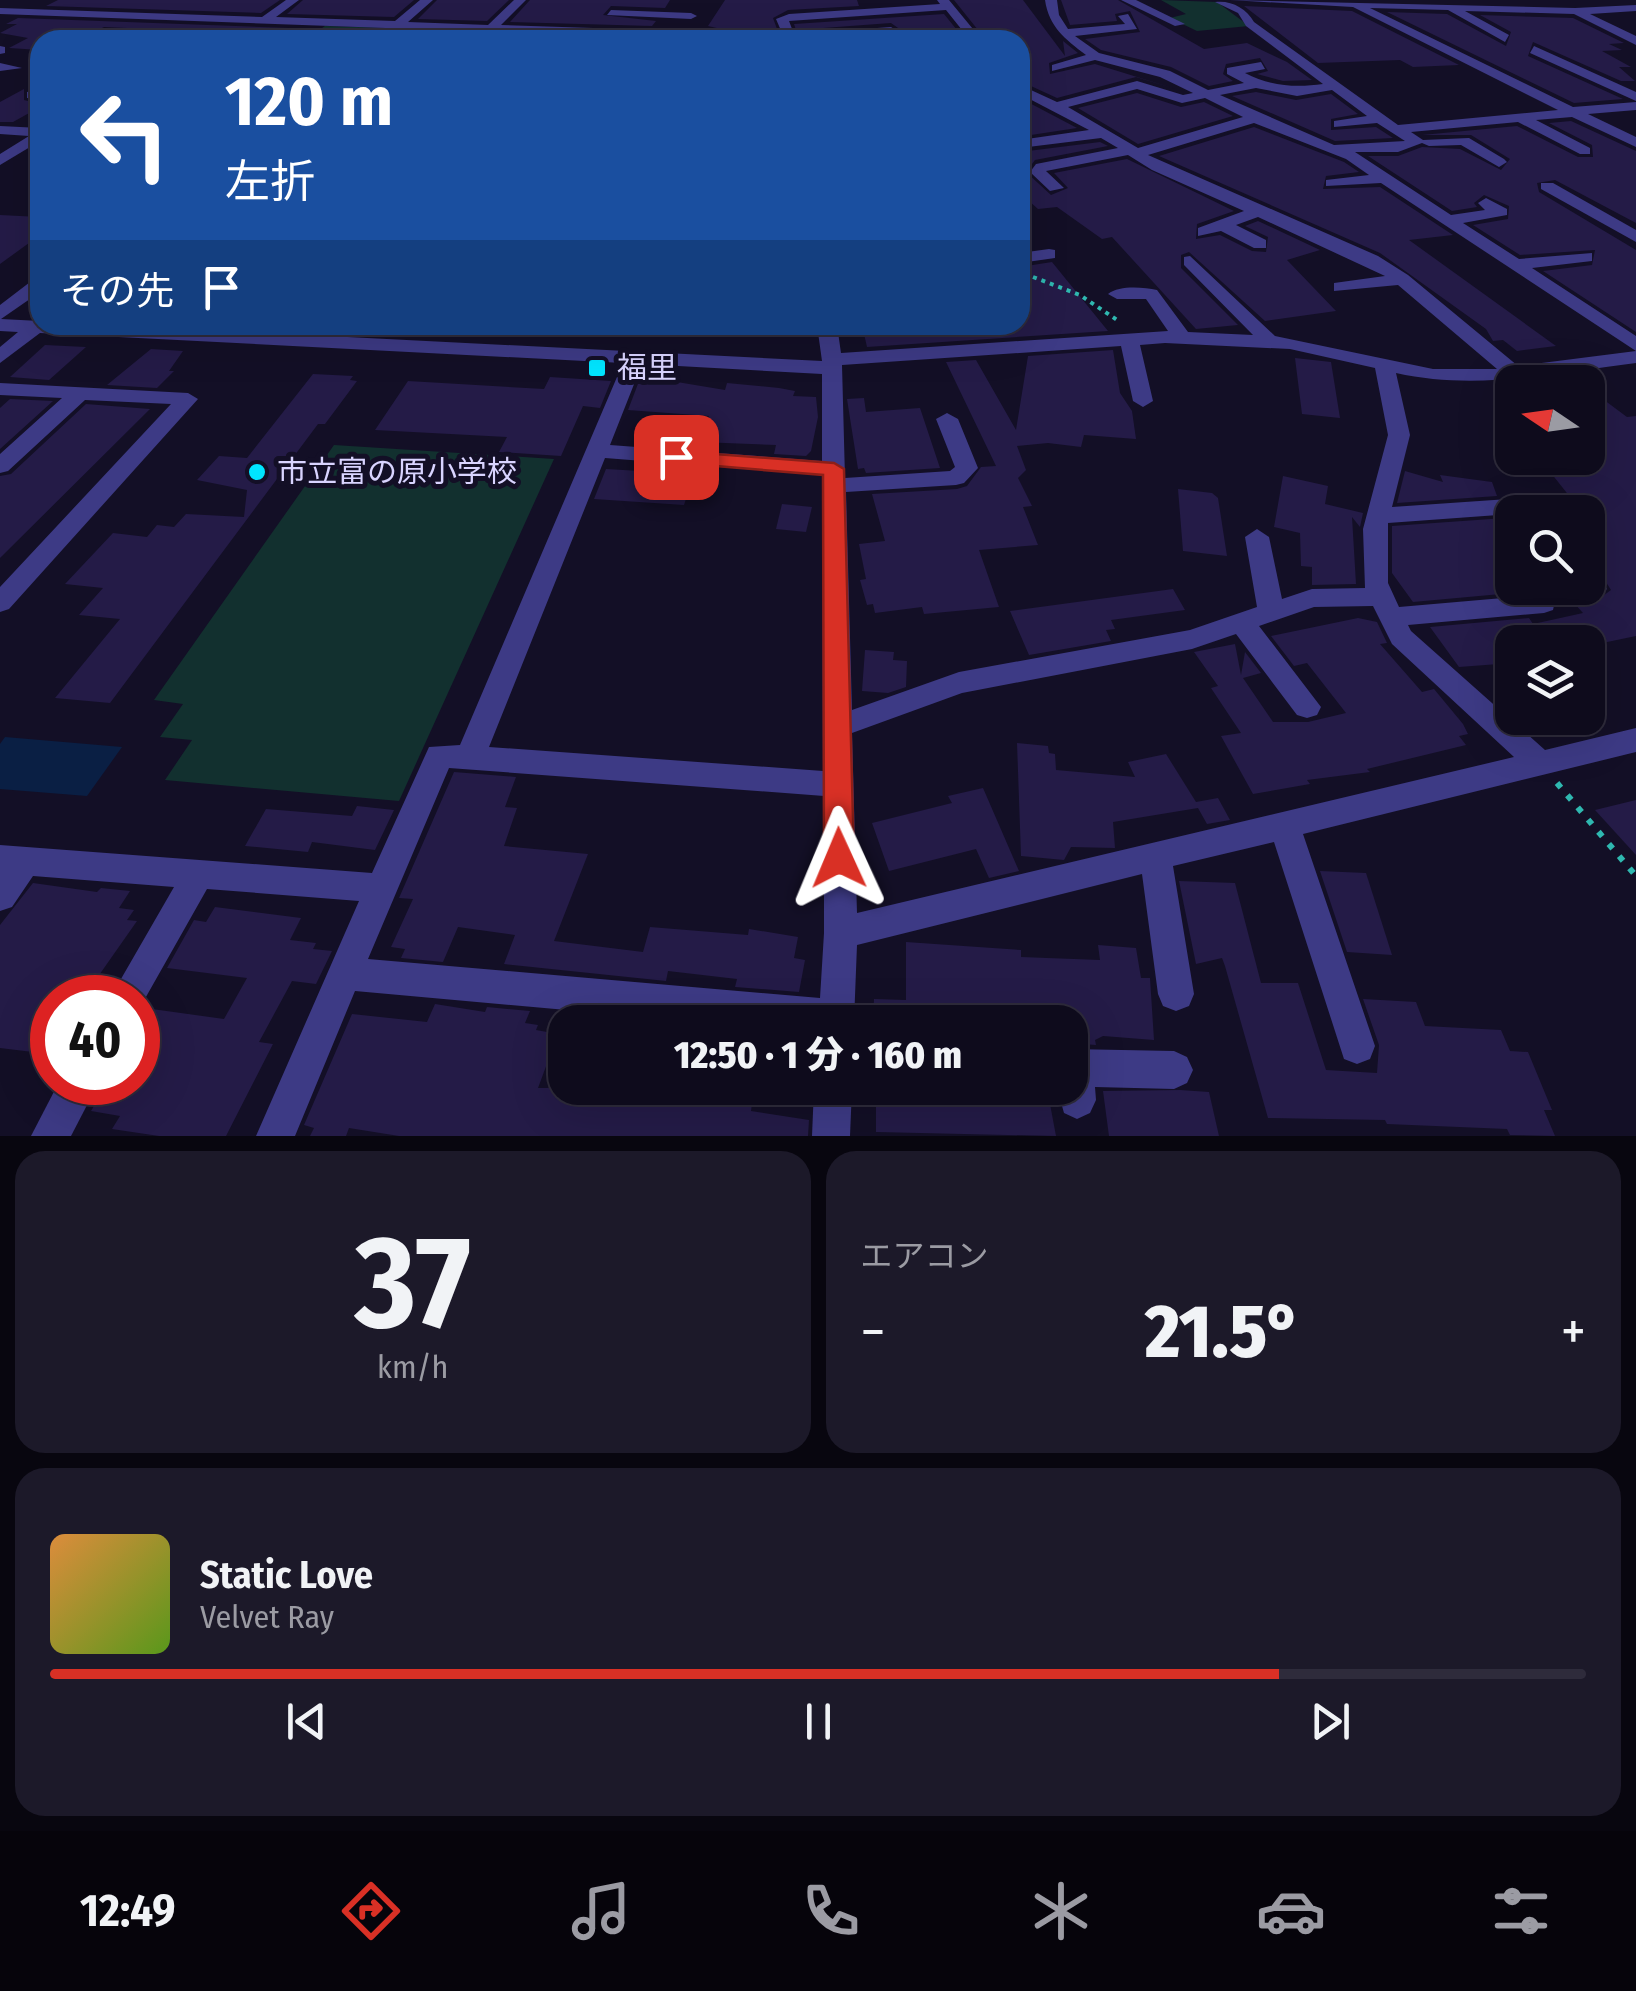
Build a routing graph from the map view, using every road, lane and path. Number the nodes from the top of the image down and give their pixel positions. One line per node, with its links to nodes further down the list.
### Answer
1 (70, 0): 21 (street)
2 (215, 0): 26 (street)
3 (293, 0): 28 (street)
4 (428, 0): 31 (street)
5 (520, 0): 34 (street)
6 (621, 0): 22 (street)
7 (696, 0): 24 (street)
8 (1051, 0): 43 (street)
9 (1126, 0): 30 (street)
10 (1219, 0): 61 (street)
11 (1236, 0): 12 (street)
12 (1246, 0): 13 (street)
13 (1348, 2): 14 (street); 44 (street)
14 (1399, 2): 16 (street)
15 (944, 3): 17 (street); 42 (street)
16 (1449, 6): 19 (street); 46 (street)
17 (879, 7): 40 (street); 41 (street)
18 (1633, 10): 19 (street)
19 (1575, 11): 47 (street)
20 (0, 12): 21 (street)
21 (26, 12): 23 (street); 29 (street)
22 (611, 13): 24 (street); 38 (street)
23 (88, 15): 26 (street); 32 (street)
24 (691, 16): 39 (street)
25 (1124, 16): 43 (street)
26 (186, 18): 27 (street)
27 (226, 20): 28 (street); 35 (street)
28 (263, 21): 31 (street)
29 (0, 22)
30 (1179, 24)
31 (396, 26): 33 (street)
32 (64, 27)
33 (431, 27): 34 (street); 36 (street)
34 (491, 28): 37 (street)
35 (210, 30)
36 (428, 30)
37 (502, 30)
38 (598, 30)
39 (688, 30)
40 (787, 30)
41 (892, 30)
42 (967, 30)
43 (1064, 33): 50 (street)
44 (1414, 34): 45 (street); 49 (street)
45 (1389, 37)
46 (1505, 38)
47 (1636, 41)
48 (1534, 50): 64 (street)
49 (1452, 53): 51 (street); 57 (street)
50 (1095, 56): 56 (street); 62 (street)
51 (1419, 56)
52 (1261, 66): 59 (street)
53 (1518, 66): 57 (street)
54 (0, 68): 55 (street)
55 (16, 68)
56 (1056, 68)
57 (1486, 69): 60 (street)
58 (1552, 80): 60 (street)
59 (1256, 84): 61 (street); 62 (street)
60 (1515, 84): 67 (street)
61 (1334, 86): 70 (street)
62 (1205, 92): 65 (street); 69 (street)
63 (1030, 94): 65 (street)
64 (1636, 97)
65 (1056, 106): 74 (street)
66 (1636, 106): 67 (street)
67 (1572, 112): 68 (street); 78 (street)
68 (1519, 117): 72 (street); 81 (street)
69 (1255, 118): 80 (street); 82 (street)
70 (1379, 120): 71 (street); 72 (street)
71 (1339, 124)
72 (1397, 129): 79 (street)
73 (0, 130): 75 (street)
74 (1102, 132): 77 (street); 82 (street)
75 (30, 133)
76 (30, 141): 83 (street)
77 (1030, 143)
78 (1636, 143)
79 (1414, 144): 80 (street); 84 (street)
80 (1334, 149): 87 (street)
81 (1585, 150)
82 (1132, 152): 86 (street); 90 (street)
83 (0, 161)
84 (1499, 162)
85 (1199, 167): 86 (street)
86 (1175, 176): 91 (street)
87 (1384, 178): 88 (street); 92 (street)
88 (1331, 183)
89 (1547, 186): 96 (street)
90 (1056, 188)
91 (1255, 212): 94 (street); 104 (street)
92 (1449, 220): 93 (street); 102 (street)
93 (1519, 223)
94 (1222, 225): 95 (street); 97 (street)
95 (1204, 232)
96 (1636, 237)
97 (1260, 244)
98 (1049, 254): 99 (street)
99 (1030, 257)
100 (1586, 257): 102 (street)
101 (1190, 260): 117 (street)
102 (1516, 265): 118 (street)
103 (1030, 277): 116 (path)
104 (1402, 279): 105 (street); 124 (street)
105 (1340, 287)
106 (30, 291): 108 (street)
107 (1117, 294): 115 (street)
108 (0, 314)
109 (0, 325): 110 (street)
110 (30, 327)
111 (30, 331): 120 (street)
112 (229, 335): 119 (street)
113 (450, 335): 119 (street)
114 (828, 335): 123 (street)
115 (1182, 337): 116 (street); 117 (street)
116 (1134, 339): 123 (street); 130 (street)
117 (1269, 342): 126 (street)
118 (1636, 346)
119 (442, 348): 122 (street)
120 (0, 356)
121 (1636, 356): 125 (street)
122 (635, 358): 123 (street); 132 (street)
123 (832, 364): 134 (street)
124 (1506, 365)
125 (1567, 365)
126 (1385, 368): 127 (street); 136 (street)
127 (1495, 373)
128 (0, 389): 129 (street)
129 (80, 393): 133 (street); 138 (street)
130 (1143, 401)
131 (942, 428): 134 (street)
132 (596, 451): 134 (street); 146 (street)
133 (0, 466)
134 (834, 477): 144 (street)
135 (1495, 508): 136 (street)
136 (1378, 516): 140 (street)
137 (1257, 537): 141 (street)
138 (0, 602)
139 (1495, 605): 140 (street)
140 (1386, 607): 141 (street); 147 (street)
141 (1271, 610): 142 (street)
142 (1241, 621): 143 (street); 144 (street)
143 (1307, 707)
144 (837, 727): 148 (street)
145 (1636, 740): 147 (street)
146 (470, 756): 148 (street); 154 (street)
147 (1540, 763): 149 (street); 152 (path)
148 (837, 784): 156 (street)
149 (1284, 825): 150 (street); 162 (street)
150 (1155, 856): 156 (street); 159 (street)
151 (12, 861): 153 (street); 155 (street)
152 (1636, 876)
153 (197, 877): 154 (street); 158 (street)
154 (382, 888): 157 (street)
155 (0, 896)
156 (841, 933): 161 (street)
157 (347, 974): 160 (street); 168 (street)
158 (141, 975)
159 (1176, 994)
160 (677, 1005)
161 (837, 1005)
162 (1356, 1046)
163 (1174, 1070): 164 (street)
164 (1088, 1078)
165 (67, 1105): 167 (street)
166 (832, 1105): 169 (street)
167 (50, 1136)
168 (276, 1136)
169 (831, 1136)

